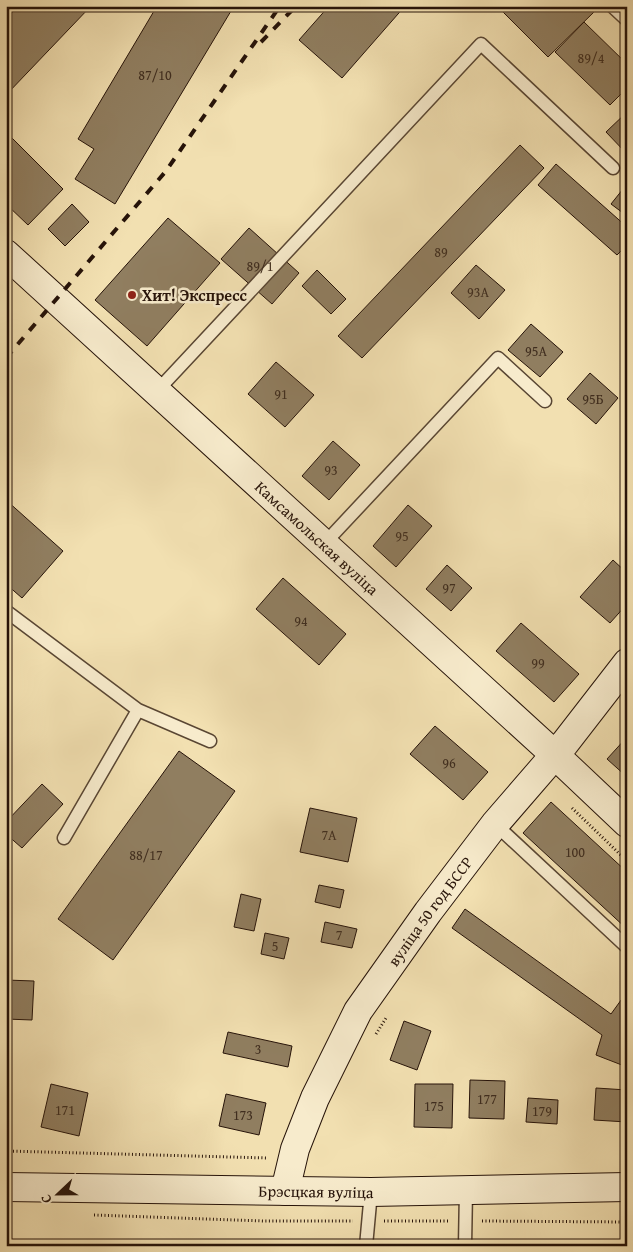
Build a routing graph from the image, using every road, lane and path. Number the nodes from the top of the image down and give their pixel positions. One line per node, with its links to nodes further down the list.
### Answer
1 (612, 6): 2 (lane)
2 (627, 20)
3 (613, 168): 5 (lane)
4 (6, 254): 5 (main road, Камсамольская вуліца)
5 (157, 391): 7 (main road, Камсамольская вуліца)
6 (545, 401): 7 (lane)
7 (324, 544): 12 (main road, Камсамольская вуліца)
8 (6, 611): 10 (lane)
9 (627, 663): 12 (main road, вуліца 50 год БССР)
10 (138, 710): 11 (lane); 16 (lane)
11 (210, 741)
12 (555, 755): 14 (main road, Камсамольская вуліца); 15 (main road, вуліца 50 год БССР)
13 (565, 801): 17 (path)
14 (627, 823)
15 (495, 824): 18 (lane); 22 (main road, вуліца 50 год БССР)
16 (64, 838)
17 (627, 861)
18 (627, 947)
19 (389, 1012): 20 (path)
20 (376, 1035)
21 (6, 1151): 22 (path)
22 (292, 1158): 26 (main road, вуліца 50 год БССР)
23 (6, 1187): 26 (main road, Брэсцкая вуліца)
24 (627, 1187): 25 (main road, Брэсцкая вуліца)
25 (466, 1190): 27 (main road, Брэсцкая вуліца); 30 (lane)
26 (285, 1191): 27 (main road, Брэсцкая вуліца)
27 (371, 1192): 29 (lane)
28 (85, 1215): 29 (path)
29 (369, 1221): 30 (path); 32 (lane)
30 (466, 1221): 31 (path); 33 (lane)
31 (627, 1222)
32 (366, 1246)
33 (465, 1246)

